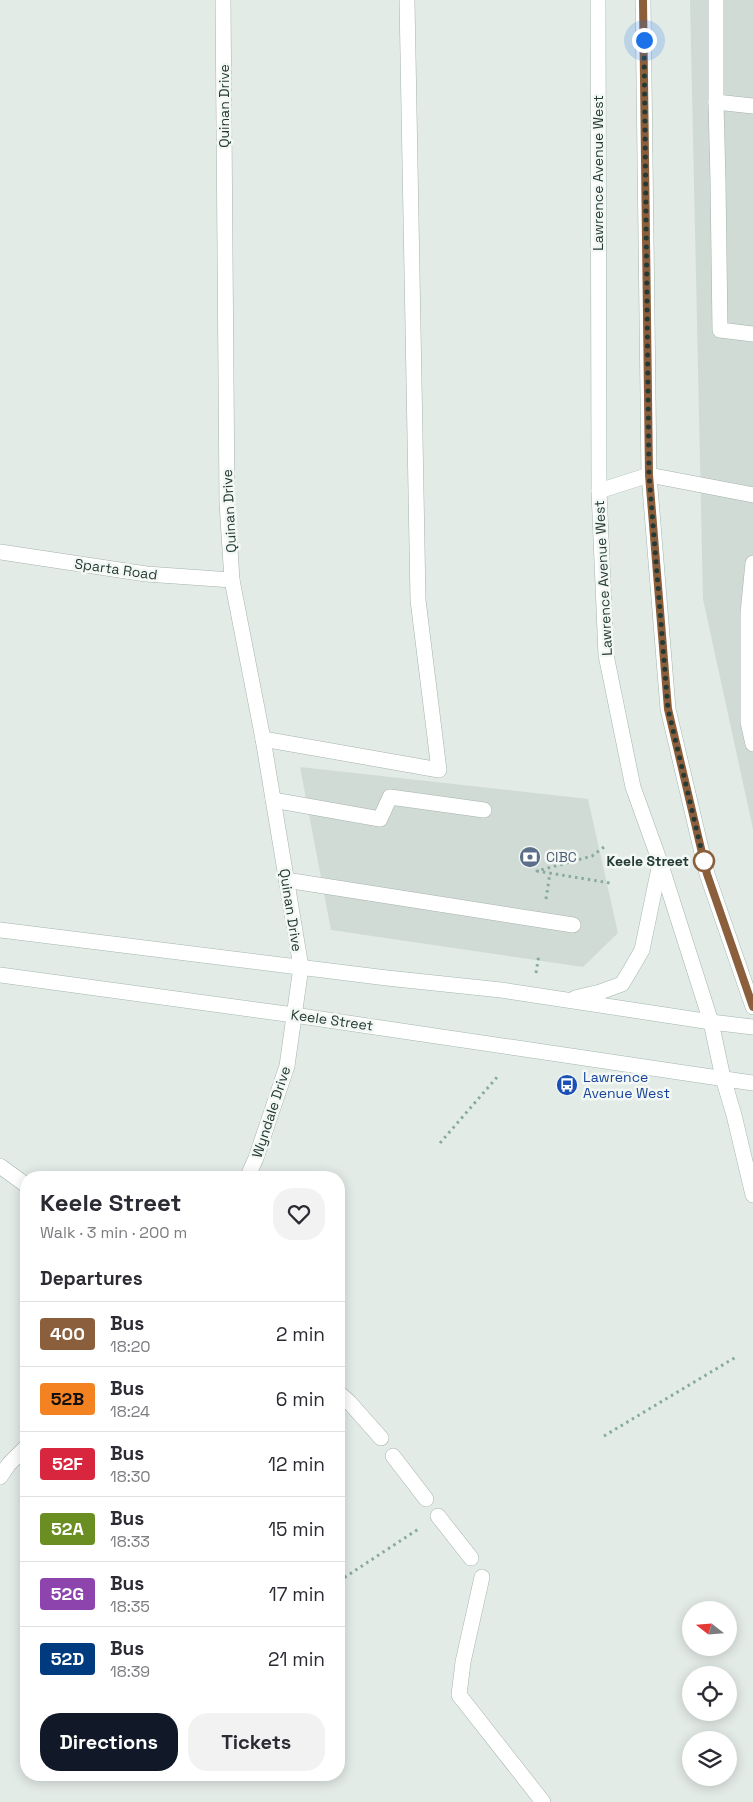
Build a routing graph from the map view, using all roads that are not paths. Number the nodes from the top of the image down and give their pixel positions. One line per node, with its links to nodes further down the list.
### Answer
1 (223, 0): 14 (main road, Quinan Drive)
2 (407, 0): 15 (main road)
3 (598, 0): 10 (main road, Lawrence Avenue West)
4 (643, 0): 9 (main road)
5 (716, 0): 6 (main road)
6 (716, 102): 7 (main road); 8 (main road)
7 (753, 106)
8 (753, 334)
9 (649, 475): 10 (main road); 11 (main road); 26 (main road)
10 (598, 491): 19 (main road, Lawrence Avenue West)
11 (753, 495)
12 (0, 552): 14 (main road, Sparta Road)
13 (753, 562): 16 (main road)
14 (232, 580): 15 (main road, Quinan Drive)
15 (263, 739): 17 (main road, Quinan Drive)
16 (753, 744)
17 (273, 800): 18 (main road); 20 (main road, Quinan Drive)
18 (484, 810)
19 (660, 862): 25 (main road); 28 (main road, Lawrence Avenue West)
20 (286, 880): 21 (main road); 23 (main road, Quinan Drive)
21 (573, 925)
22 (0, 930): 23 (main road)
23 (301, 967): 25 (main road); 27 (main road, Quinan Drive)
24 (0, 975): 27 (main road, Keele Street)
25 (566, 1000): 28 (main road)
26 (753, 1007)
27 (294, 1015): 30 (main road, Keele Street); 33 (main road, Wyndale Drive)
28 (711, 1022): 29 (main road); 30 (main road, Lawrence Avenue West)
29 (753, 1027)
30 (723, 1078): 31 (main road, Keele Street); 35 (main road, Lawrence Avenue West)
31 (753, 1082)
32 (0, 1166): 34 (main road)
33 (250, 1171)
34 (20, 1181)
35 (753, 1195)
36 (345, 1398): 37 (main road)
37 (381, 1438)
38 (20, 1450): 40 (main road)
39 (393, 1456): 42 (main road)
40 (4, 1458): 41 (main road)
41 (0, 1477)
42 (426, 1499)
43 (438, 1516): 44 (main road)
44 (471, 1558)
45 (482, 1577): 46 (main road)
46 (543, 1802)

